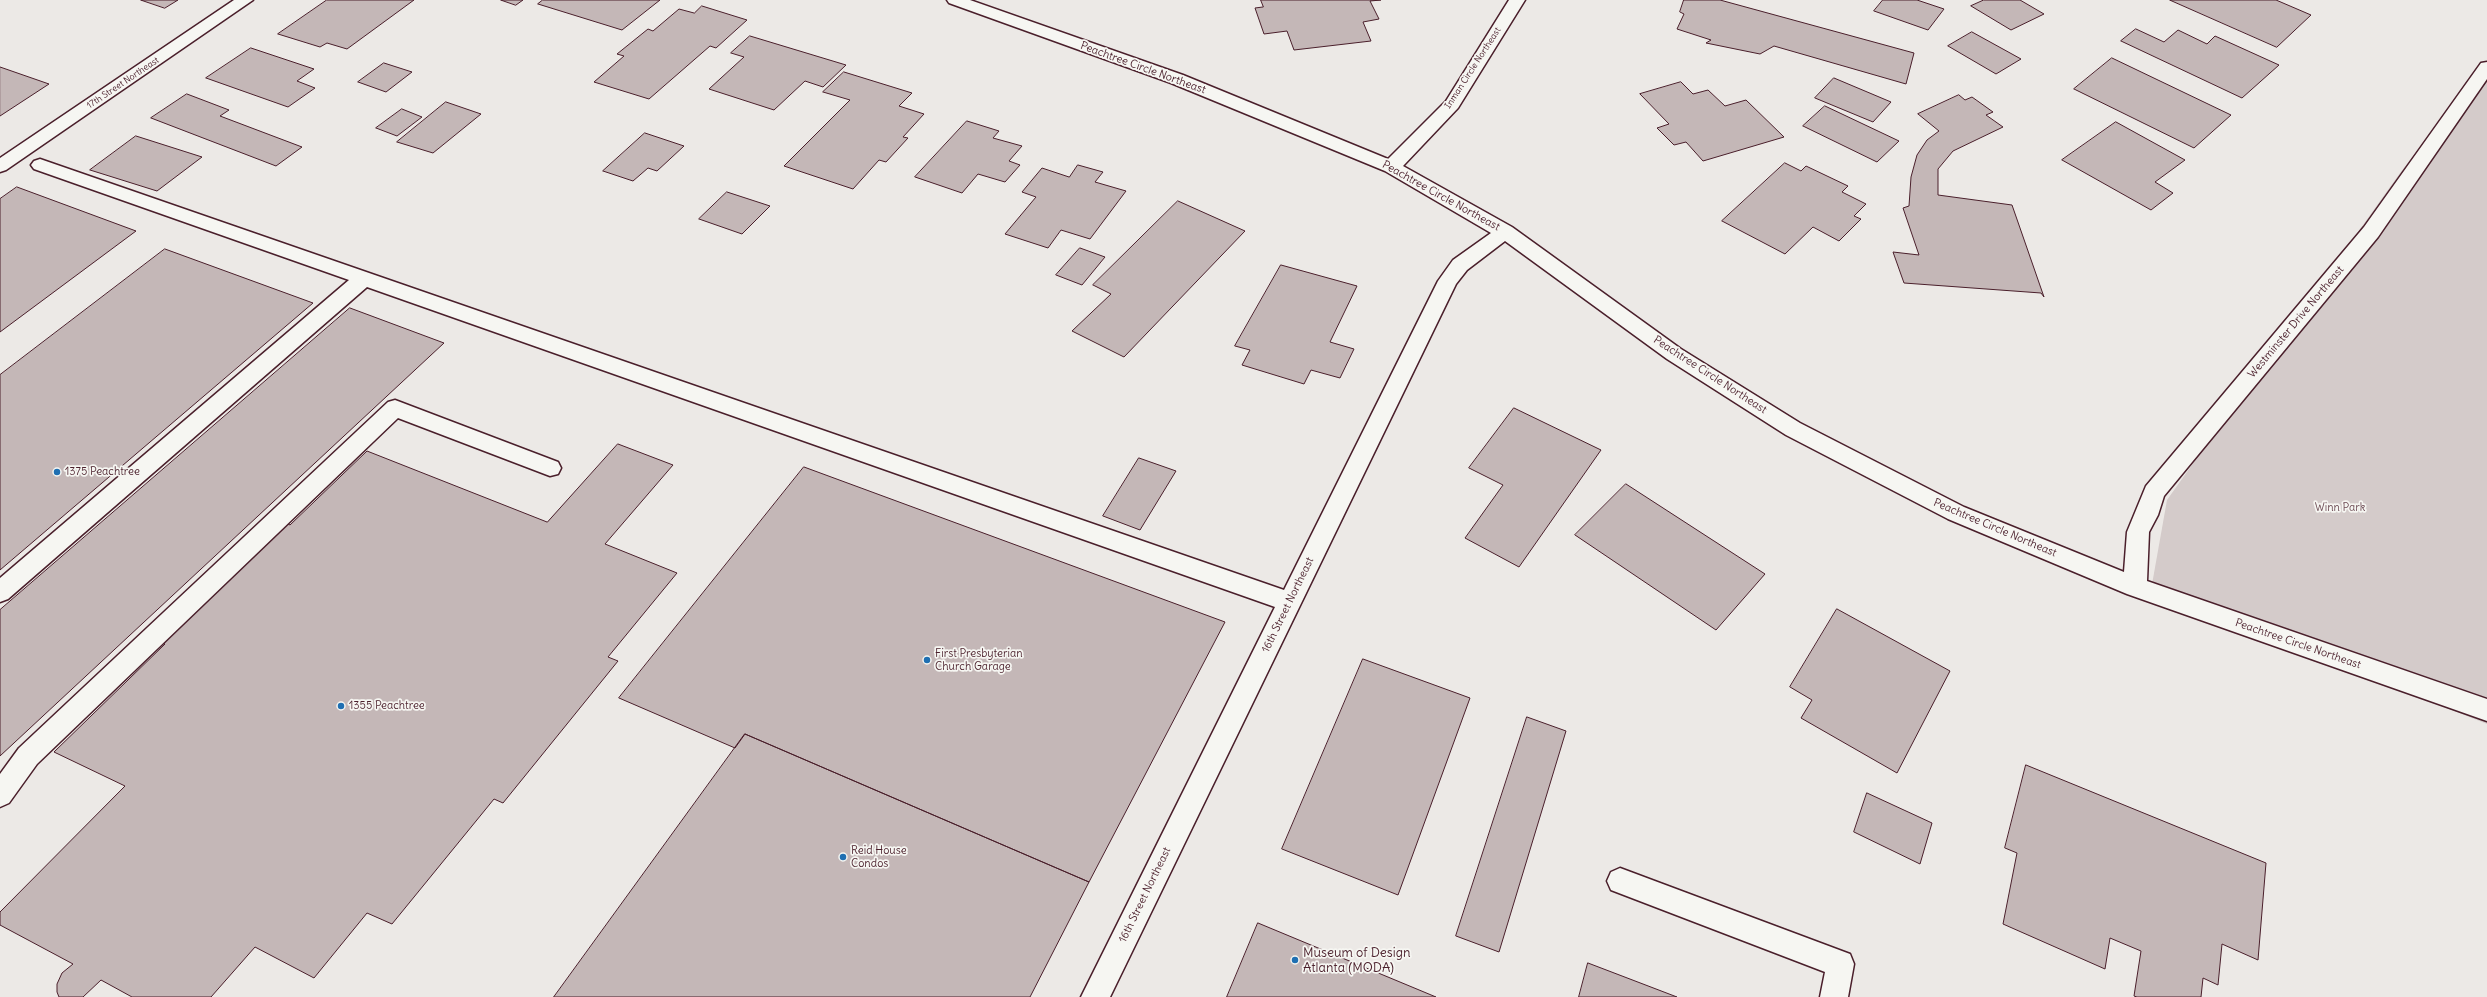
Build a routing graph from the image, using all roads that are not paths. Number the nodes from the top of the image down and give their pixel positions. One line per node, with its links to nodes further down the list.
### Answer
1 (245, 0): 6 (street, 17th Street Northeast)
2 (955, 0): 7 (street, Peachtree Circle Northeast)
3 (1517, 0): 7 (street, Inman Circle Northeast)
4 (2487, 67): 11 (street, Westminster Drive Northeast)
5 (40, 165): 9 (street)
6 (0, 166)
7 (1390, 168): 8 (street, Peachtree Circle Northeast)
8 (1505, 232): 11 (street, Peachtree Circle Northeast); 13 (street, 16th Street Northeast)
9 (364, 278): 12 (street); 13 (street)
10 (550, 468): 15 (street)
11 (2136, 587): 14 (street, Peachtree Circle Northeast)
12 (0, 592)
13 (1289, 602): 17 (street, 16th Street Northeast)
14 (2487, 710)
15 (0, 794)
16 (1620, 881): 18 (street)
17 (1095, 997)
18 (1834, 997)

